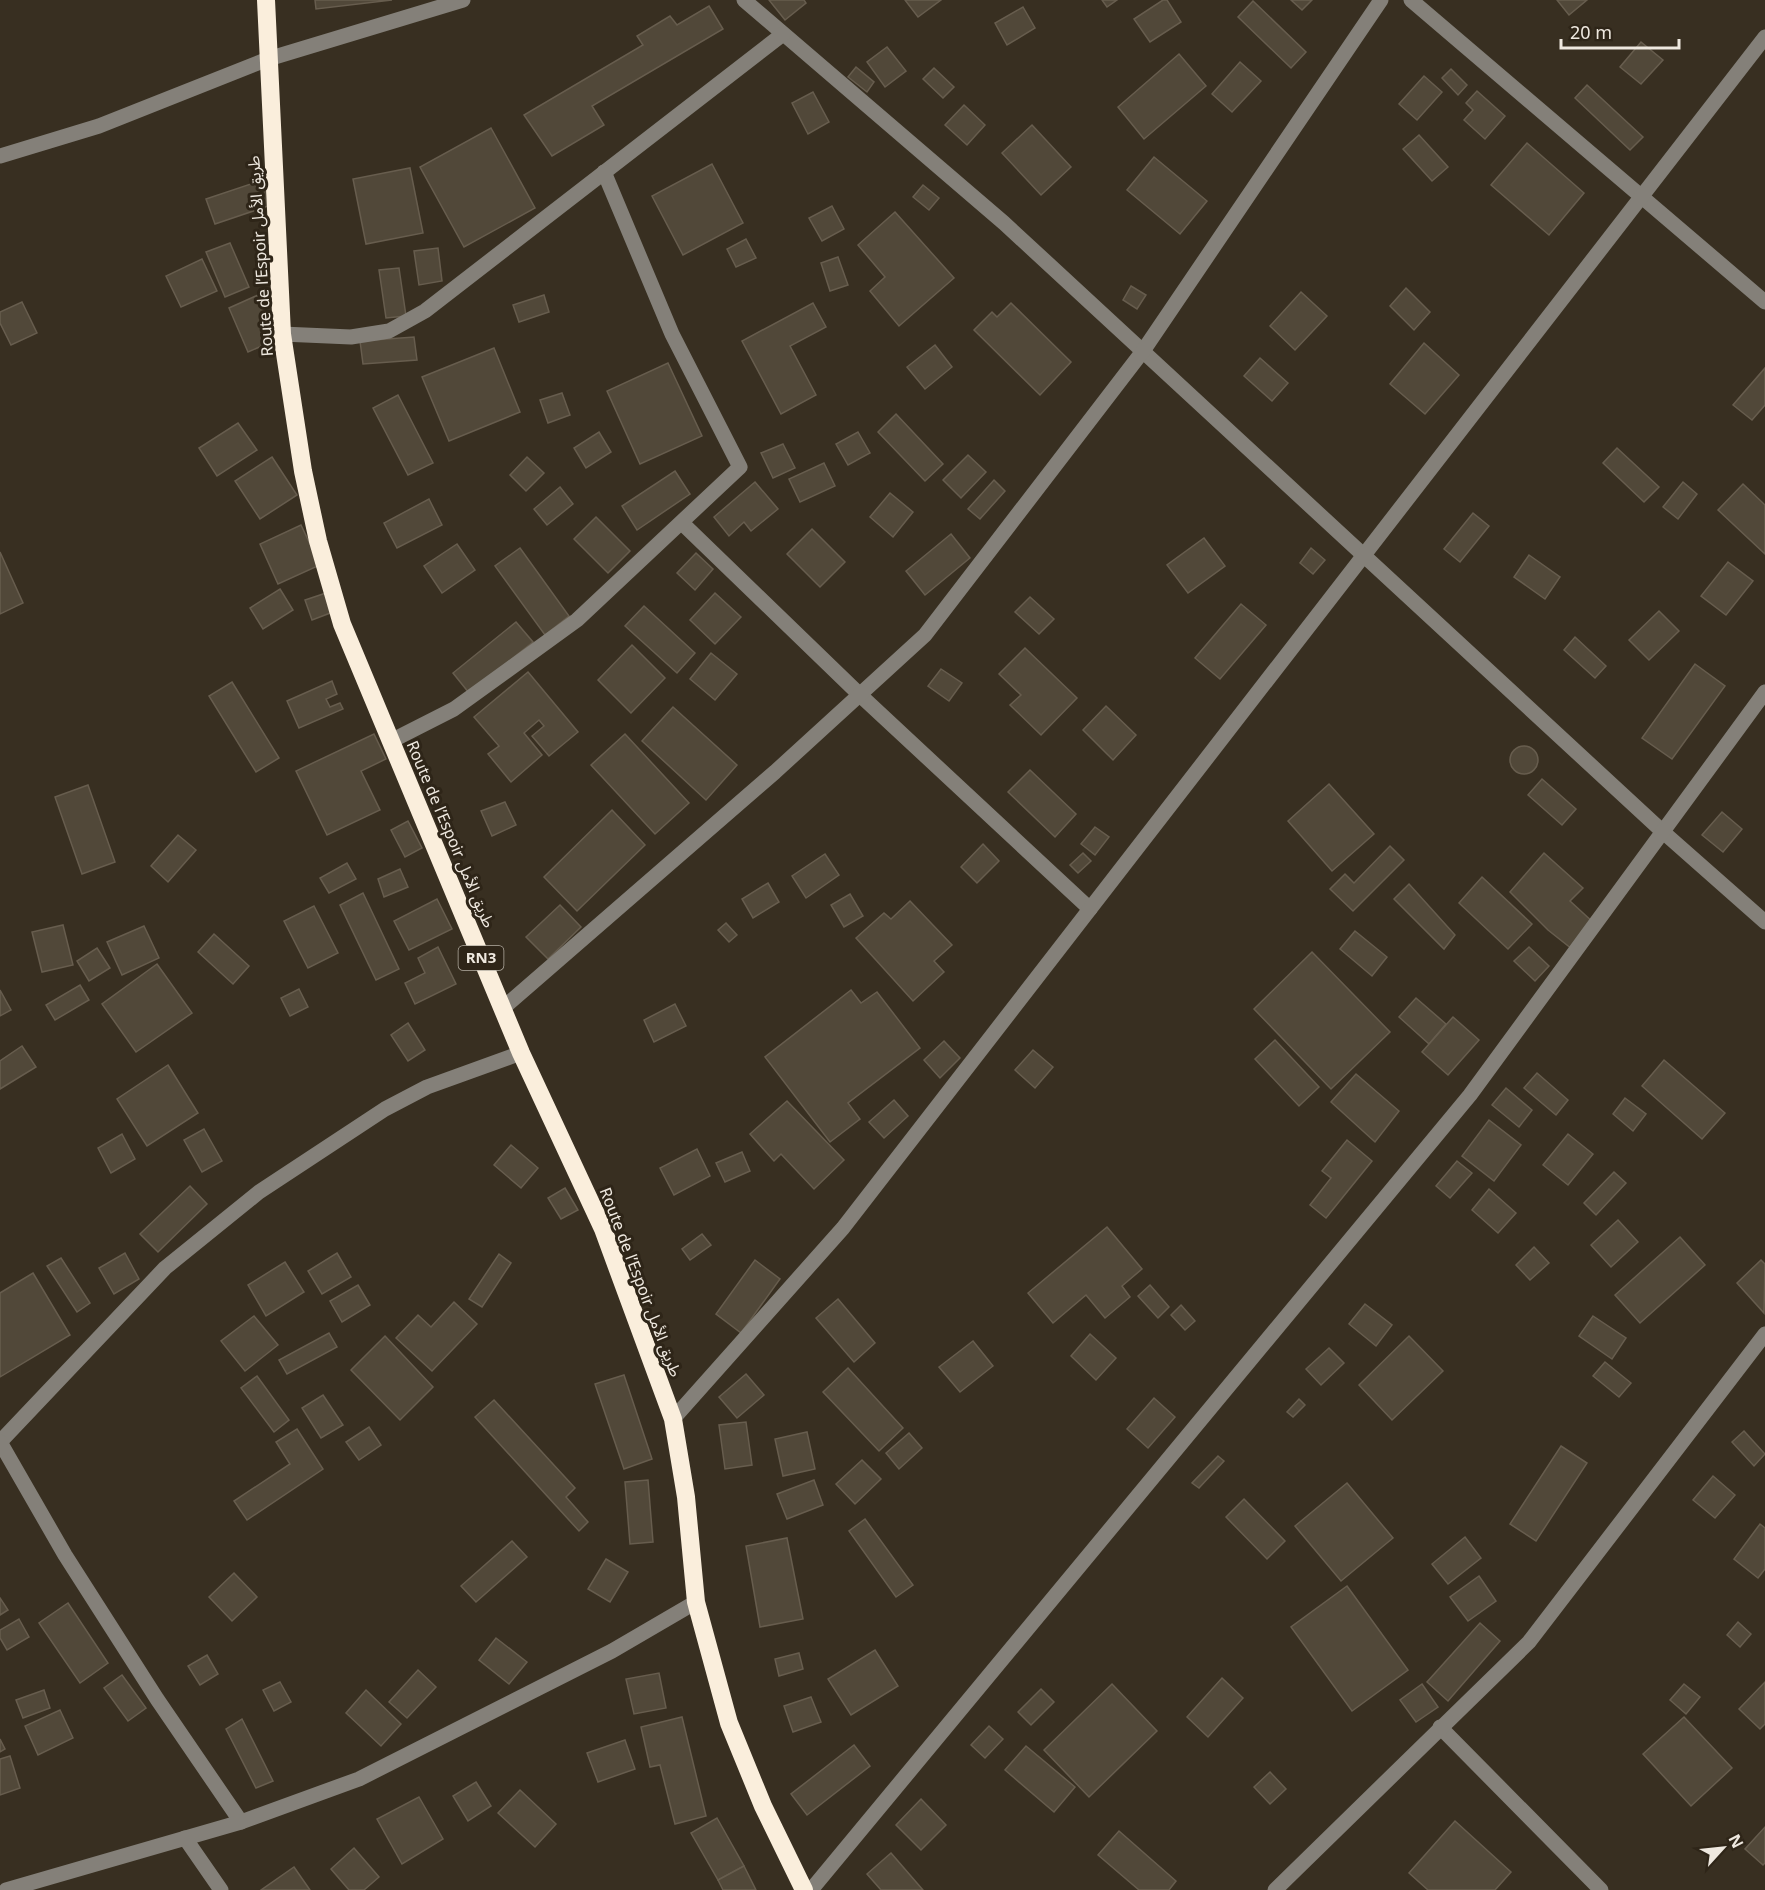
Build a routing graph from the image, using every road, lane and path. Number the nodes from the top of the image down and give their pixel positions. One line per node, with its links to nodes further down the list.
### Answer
1 (266, 0): 8 (highway, Route de l’Espoir طريق الأمل / RN3)
2 (464, 0): 8 (street)
3 (744, 0): 6 (street)
4 (1381, 0): 14 (street)
5 (1412, 0): 11 (street)
6 (783, 34): 10 (street); 14 (street)
7 (1765, 37): 11 (street)
8 (268, 59): 9 (street); 13 (highway, Route de l’Espoir طريق الأمل / RN3)
9 (0, 156)
10 (604, 172): 13 (street); 15 (street)
11 (1641, 197): 12 (street); 16 (street)
12 (1765, 302)
13 (282, 334): 19 (highway, Route de l’Espoir طريق الأمل / RN3)
14 (1143, 351): 16 (street); 18 (street)
15 (682, 523): 18 (street); 19 (street)
16 (1364, 556): 20 (street); 21 (street)
17 (1765, 692): 20 (street)
18 (860, 695): 21 (street); 23 (street)
19 (391, 741): 23 (highway, Route de l’Espoir طريق الأمل / RN3)
20 (1662, 831): 22 (street); 35 (street)
21 (1090, 909): 26 (street)
22 (1765, 922)
23 (502, 1009): 24 (highway, Route de l’Espoir طريق الأمل / RN3)
24 (521, 1053): 26 (highway, Route de l’Espoir طريق الأمل / RN3); 27 (street)
25 (1765, 1334): 29 (street)
26 (673, 1419): 28 (highway, Route de l’Espoir طريق الأمل / RN3)
27 (0, 1442): 30 (street)
28 (696, 1602): 30 (street); 34 (highway, Route de l’Espoir طريق الأمل / RN3)
29 (1440, 1727): 36 (street); 37 (street)
30 (241, 1822): 31 (street)
31 (185, 1838): 32 (street); 33 (street)
32 (6, 1890)
33 (221, 1890)
34 (804, 1890)
35 (811, 1890)
36 (1275, 1890)
37 (1601, 1890)

